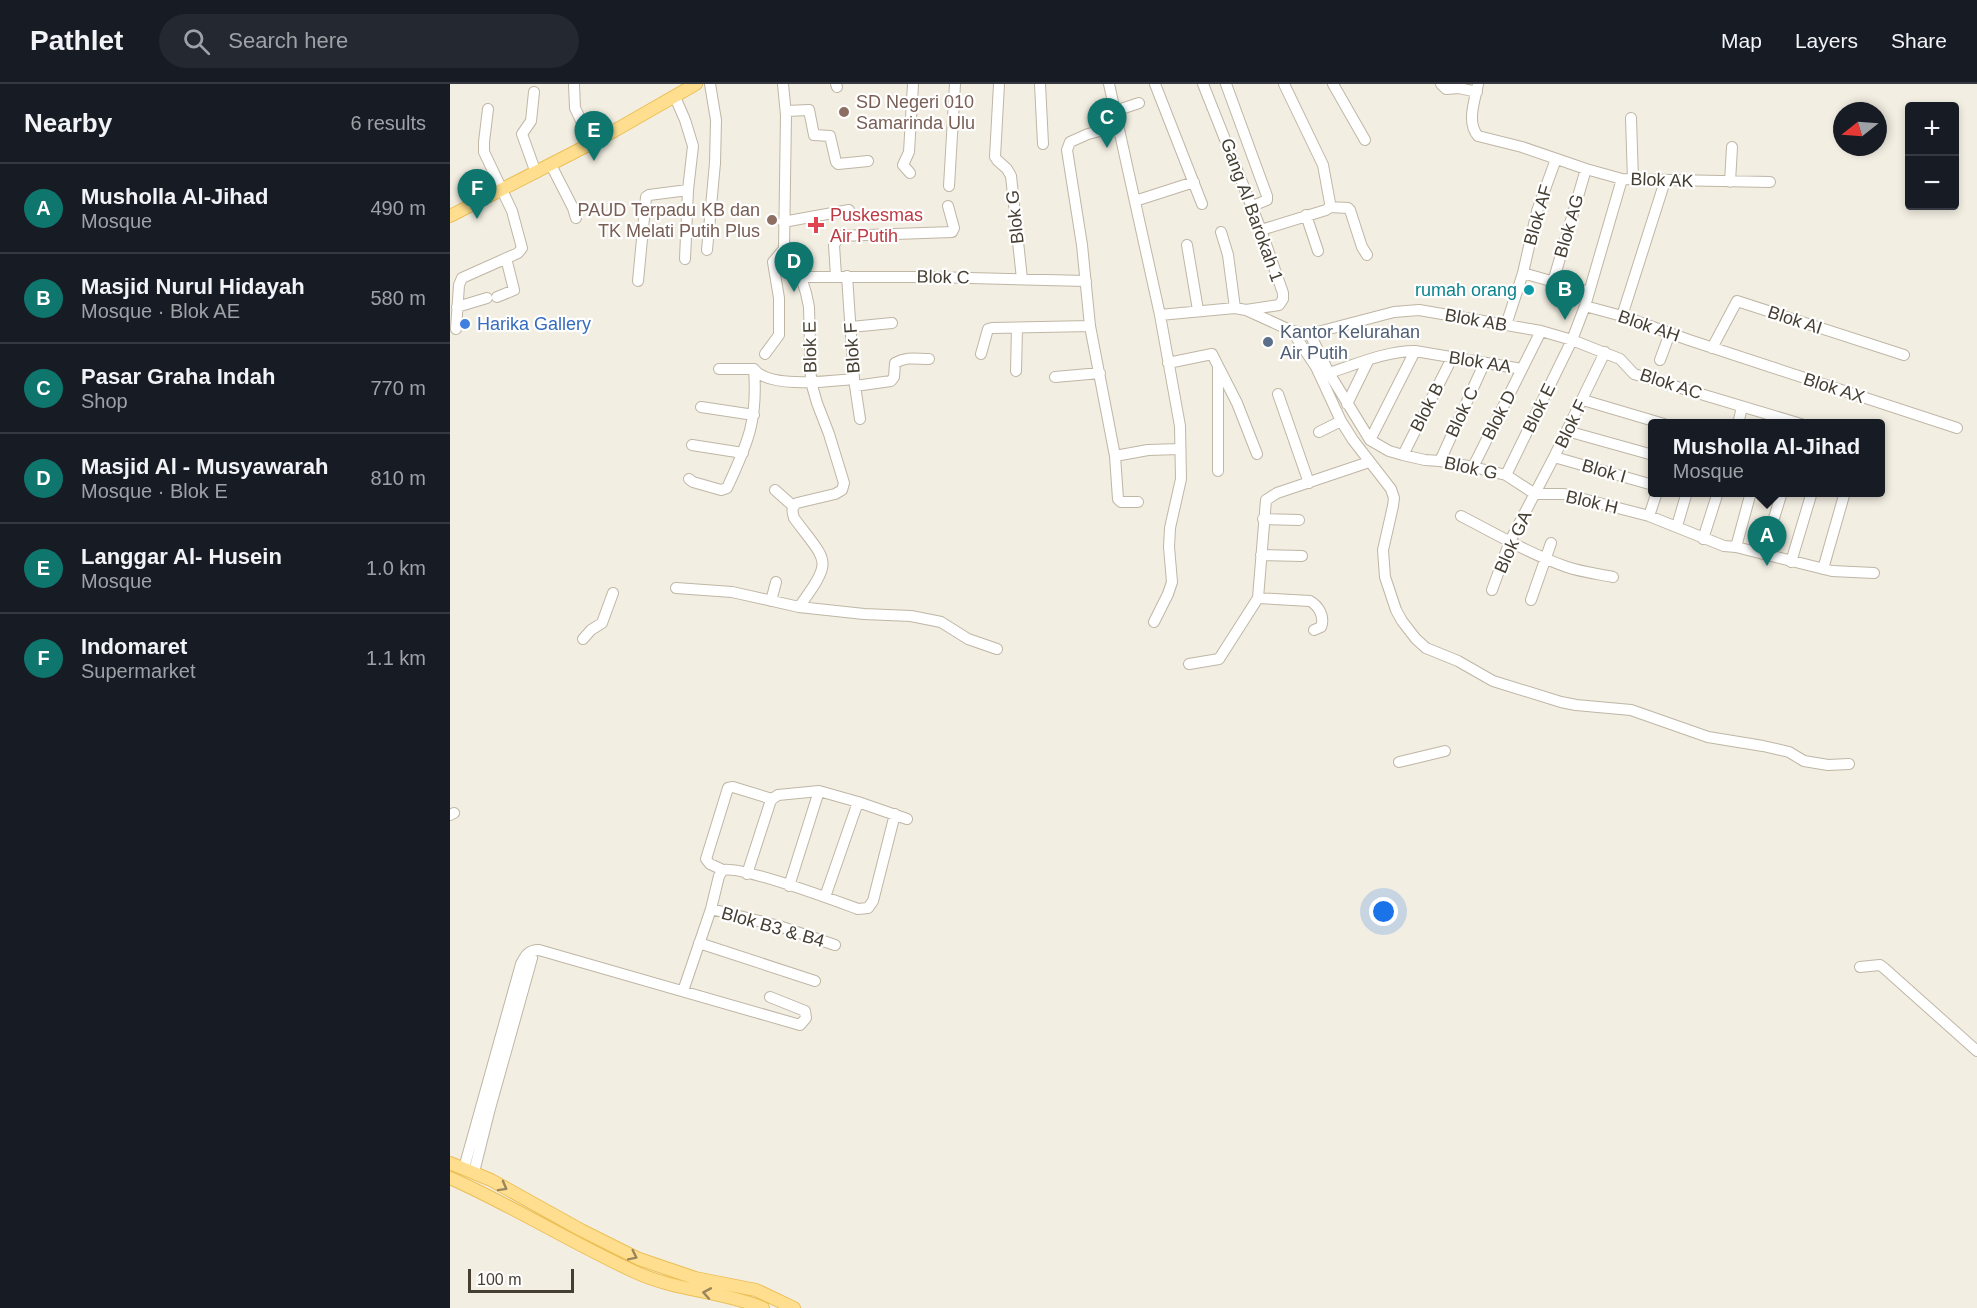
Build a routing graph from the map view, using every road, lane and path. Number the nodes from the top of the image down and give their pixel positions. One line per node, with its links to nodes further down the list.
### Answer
1 (574, 84): 26 (street)
2 (696, 84): 18 (main road)
3 (710, 84): 57 (street)
4 (783, 84): 21 (street)
5 (913, 84): 34 (street)
6 (956, 84): 40 (street)
7 (999, 84): 65 (street, Blok G)
8 (1041, 84): 27 (street)
9 (1109, 84): 22 (street)
10 (1155, 84): 37 (street)
11 (1203, 84): 46 (street, Gang Al Barokah 1)
12 (1226, 84): 46 (street)
13 (1284, 84): 47 (street)
14 (1333, 84): 25 (street)
15 (1441, 84): 16 (street)
16 (1478, 88): 29 (street, Blok AK)
17 (534, 92): 33 (street)
18 (675, 97): 26 (main road); 42 (street)
19 (1139, 103): 22 (street)
20 (488, 109): 41 (street)
21 (786, 111): 30 (street); 52 (street)
22 (1115, 111): 24 (street)
23 (1631, 118): 35 (street, Blok E)
24 (1119, 126): 43 (street); 67 (street)
25 (1365, 140)
26 (592, 144): 31 (main road)
27 (1042, 144)
28 (1732, 147): 38 (street)
29 (1557, 159): 32 (street, Blok AK); 62 (street, Blok AF)
30 (868, 161)
31 (551, 165): 33 (main road); 51 (street)
32 (1586, 169): 35 (street, Blok AK); 68 (street, Blok AG)
33 (536, 173): 41 (main road)
34 (910, 173)
35 (1628, 179): 36 (street, Blok AK); 69 (street, Blok E)
36 (1665, 181): 38 (street, Blok AK); 75 (street)
37 (1194, 182): 43 (street); 44 (street)
38 (1730, 182): 39 (street, Blok AK)
39 (1770, 182)
40 (949, 186)
41 (503, 190): 50 (main road); 60 (street)
42 (688, 190): 61 (street); 66 (street)
43 (1135, 201): 74 (street)
44 (1202, 204)
45 (948, 206): 63 (street)
46 (1250, 207): 53 (street, Gang Al Barokah 1)
47 (1330, 207): 49 (street); 59 (street)
48 (849, 210): 52 (street)
49 (1306, 215): 53 (street); 58 (street)
50 (450, 216)
51 (576, 218)
52 (783, 222): 56 (street)
53 (1261, 230): 72 (street, Gang Al Barokah 1)
54 (1221, 232): 72 (street)
55 (1187, 245): 73 (street)
56 (784, 249): 64 (street, Blok E); 90 (street)
57 (707, 250)
58 (1317, 251)
59 (1366, 255)
60 (506, 258): 71 (street); 71 (street)
61 (685, 259)
62 (1523, 273): 68 (street); 77 (street, Blok AF)
63 (842, 276): 64 (street, Blok C); 65 (street, Blok C); 79 (street, Blok F)
64 (801, 277): 107 (street, Blok E)
65 (1022, 279): 67 (street, Blok C)
66 (638, 281)
67 (1086, 281): 78 (street)
68 (1553, 282): 69 (street)
69 (1589, 292): 70 (street, Blok E)
70 (1585, 306): 75 (street, Blok AH); 86 (street, Blok E)
71 (457, 307): 80 (street)
72 (1240, 309): 73 (street); 82 (street)
73 (1198, 310): 74 (street)
74 (1160, 315): 97 (street)
75 (1622, 316): 84 (street, Blok AH)
76 (892, 323): 79 (street)
77 (1506, 325): 83 (street, Blok AB); 85 (street, Blok AB)
78 (1090, 326): 81 (street); 104 (street)
79 (851, 327): 108 (street, Blok F)
80 (456, 328)
81 (1017, 328): 91 (street); 103 (street)
82 (1292, 331): 85 (street); 119 (street)
83 (1541, 331): 86 (street, Blok AB); 102 (street, Blok D)
84 (1670, 333): 87 (street, Blok AH); 95 (street)
85 (1310, 334): 105 (street)
86 (1572, 340): 89 (street, Blok AB); 136 (street, Blok E)
87 (1712, 348): 92 (street, Blok AI); 120 (street, Blok AX)
88 (1415, 351): 93 (street, Blok AA); 96 (street, Blok AA); 123 (street)
89 (1605, 352): 110 (street, Blok F); 113 (street, Blok AC)
90 (765, 354)
91 (981, 354)
92 (1904, 356)
93 (1452, 358): 98 (street, Blok AA); 129 (street, Blok B)
94 (929, 359): 108 (street)
95 (1660, 360)
96 (1368, 361): 105 (street, Blok AA); 111 (street)
97 (1168, 363): 99 (street); 125 (street)
98 (1484, 364): 102 (street, Blok AA); 132 (street, Blok C)
99 (1218, 367): 127 (street); 135 (street)
100 (719, 369): 101 (street)
101 (754, 369): 107 (street); 114 (street)
102 (1522, 369): 134 (street, Blok D)
103 (1016, 371)
104 (1100, 373): 106 (street); 130 (street)
105 (1329, 373): 111 (street)
106 (1054, 377)
107 (811, 382): 108 (street); 150 (street, Blok E)
108 (855, 382): 115 (street, Blok F)
109 (1278, 394): 138 (street)
110 (1582, 400): 116 (street); 121 (street, Blok F)
111 (1347, 404): 123 (street)
112 (701, 407): 114 (street)
113 (1742, 407): 117 (street); 118 (street, Blok AC)
114 (754, 415): 126 (street)
115 (860, 419)
116 (1650, 419)
117 (1739, 419)
118 (1786, 419)
119 (1341, 421): 122 (street); 133 (street)
120 (1957, 428)
121 (1567, 431): 128 (street); 131 (street, Blok F)
122 (1319, 432)
123 (1370, 440): 129 (street, Blok G)
124 (692, 445): 126 (street)
125 (1179, 449): 130 (street); 176 (street)
126 (743, 453): 137 (street)
127 (1257, 454)
128 (1648, 454)
129 (1403, 455): 132 (street, Blok G)
130 (1115, 456): 149 (street)
131 (1554, 457): 139 (street, Blok I); 141 (street, Blok F)
132 (1440, 461): 134 (street, Blok G)
133 (1369, 462): 138 (street); 183 (street)
134 (1473, 467): 136 (street, Blok G)
135 (1218, 471)
136 (1506, 476): 141 (street, Blok G)
137 (689, 479)
138 (1309, 483): 153 (street)
139 (1648, 484)
140 (775, 490): 150 (street)
141 (1534, 494): 152 (street, Blok H); 157 (street, Blok GA)
142 (1655, 497): 152 (street)
143 (1686, 497): 155 (street)
144 (1716, 497): 156 (street)
145 (1750, 497): 159 (street)
146 (1780, 497): 160 (street)
147 (1810, 497): 164 (street)
148 (1844, 497): 165 (street)
149 (1138, 502)
150 (793, 506): 175 (street)
151 (1461, 516): 157 (street)
152 (1649, 516): 155 (street, Blok H)
153 (1263, 519): 154 (street); 161 (street)
154 (1299, 520)
155 (1677, 526): 156 (street, Blok H)
156 (1703, 539): 159 (street, Blok H)
157 (1510, 541): 163 (street); 170 (street, Blok GA)
158 (1551, 543): 163 (street)
159 (1736, 547): 160 (street, Blok H)
160 (1763, 554): 164 (street, Blok H)
161 (1261, 555): 162 (street); 172 (street)
162 (1302, 556)
163 (1545, 558): 167 (street); 173 (street)
164 (1791, 562): 165 (street, Blok H)
165 (1823, 568): 166 (street, Blok H)
166 (1874, 573)
167 (1613, 577)
168 (776, 582): 174 (street)
169 (676, 588): 174 (street)
170 (1492, 590)
171 (613, 593): 178 (street)
172 (1258, 598): 177 (street); 180 (street)
173 (1531, 600)
174 (771, 601): 175 (street)
175 (799, 607): 179 (street)
176 (1154, 622)
177 (1314, 630)
178 (583, 639)
179 (997, 650)
180 (1190, 664)
181 (1444, 751): 182 (street)
182 (1400, 762)
183 (1849, 764)
184 (819, 791): 185 (street); 186 (street); 191 (street)
185 (772, 798): 189 (street); 190 (street)
186 (858, 802): 187 (street); 192 (street)
187 (895, 814): 188 (street); 192 (street)
188 (907, 819)
189 (721, 873): 190 (street); 193 (street)
190 (747, 874): 191 (street)
191 (789, 886): 192 (street)
192 (825, 897)
193 (711, 909): 194 (street); 195 (street, Blok B3 & B4)
194 (699, 944): 197 (street); 198 (street)
195 (835, 945)
196 (1860, 967): 200 (street)
197 (815, 981)
198 (683, 991): 199 (street); 202 (street)
199 (770, 997)
200 (1977, 1051)
201 (450, 1163): 202 (main road)
202 (469, 1170): 204 (main road, one-way to 204)
203 (450, 1178): 204 (main road)
204 (579, 1236): 205 (main road, one-way to 204); 206 (main road, one-way to 206)
205 (763, 1308)
206 (794, 1308)

